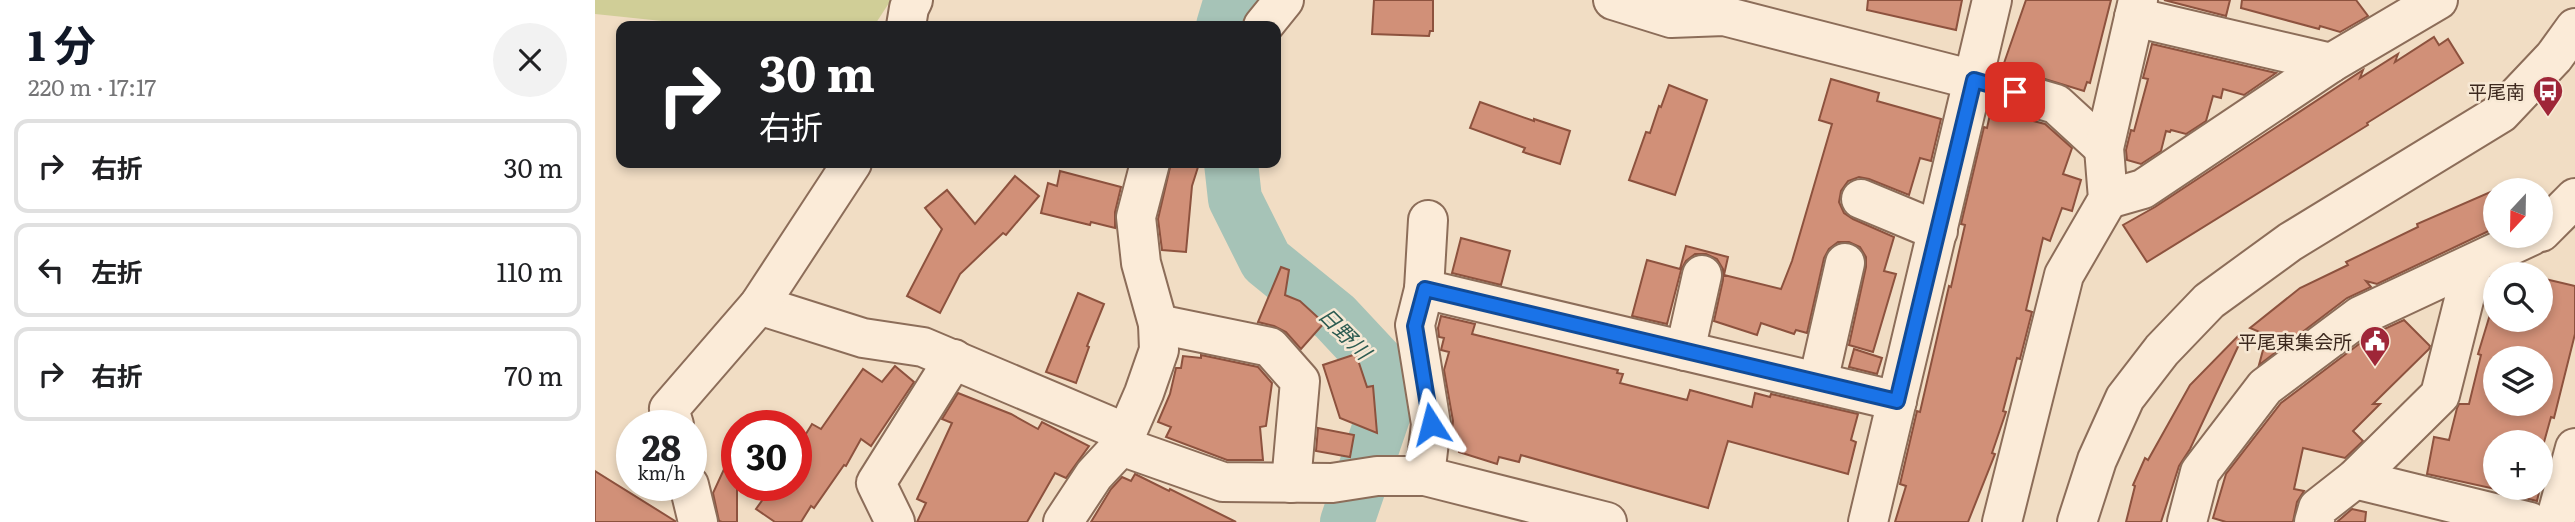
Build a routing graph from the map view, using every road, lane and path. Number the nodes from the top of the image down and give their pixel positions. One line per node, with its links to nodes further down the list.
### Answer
1 (913, 0): 8 (street)
2 (1284, 0): 9 (street)
3 (1612, 0): 6 (street)
4 (1992, 0): 12 (street)
5 (2438, 0): 11 (street)
6 (1727, 8): 12 (street)
7 (2136, 8): 11 (street); 13 (street)
8 (907, 21)
9 (1267, 21)
10 (2575, 28): 47 (street)
11 (2331, 63): 16 (street)
12 (1974, 80): 13 (street); 21 (street)
13 (2104, 148): 16 (street)
14 (849, 168): 27 (street)
15 (1140, 168): 28 (street)
16 (2108, 198): 46 (street)
17 (2575, 198): 20 (street)
18 (1861, 199): 21 (street)
19 (1428, 220): 26 (street)
20 (2553, 220)
21 (1938, 231): 32 (street)
22 (2506, 248): 24 (street)
23 (1845, 263): 31 (street)
24 (2473, 264): 37 (street); 48 (street)
25 (1702, 275): 29 (street)
26 (1425, 289): 29 (street); 36 (street)
27 (759, 305): 30 (street); 33 (street)
28 (1158, 324): 34 (street); 38 (street)
29 (1685, 351): 31 (street)
30 (954, 359): 34 (street); 42 (street)
31 (1818, 382): 32 (street)
32 (1897, 401): 45 (street)
33 (669, 410)
34 (1123, 440): 38 (street); 43 (street)
35 (2575, 448): 51 (street)
36 (1425, 476): 38 (street); 40 (street)
37 (2355, 479): 49 (street); 50 (street)
38 (1291, 483)
39 (693, 501): 41 (street)
40 (1503, 509): 44 (street)
41 (698, 522)
42 (895, 522)
43 (1063, 522)
44 (1607, 522)
45 (1868, 522)
46 (2002, 522)
47 (2077, 522)
48 (2187, 522)
49 (2314, 522)
50 (2530, 522)
51 (2555, 522)

